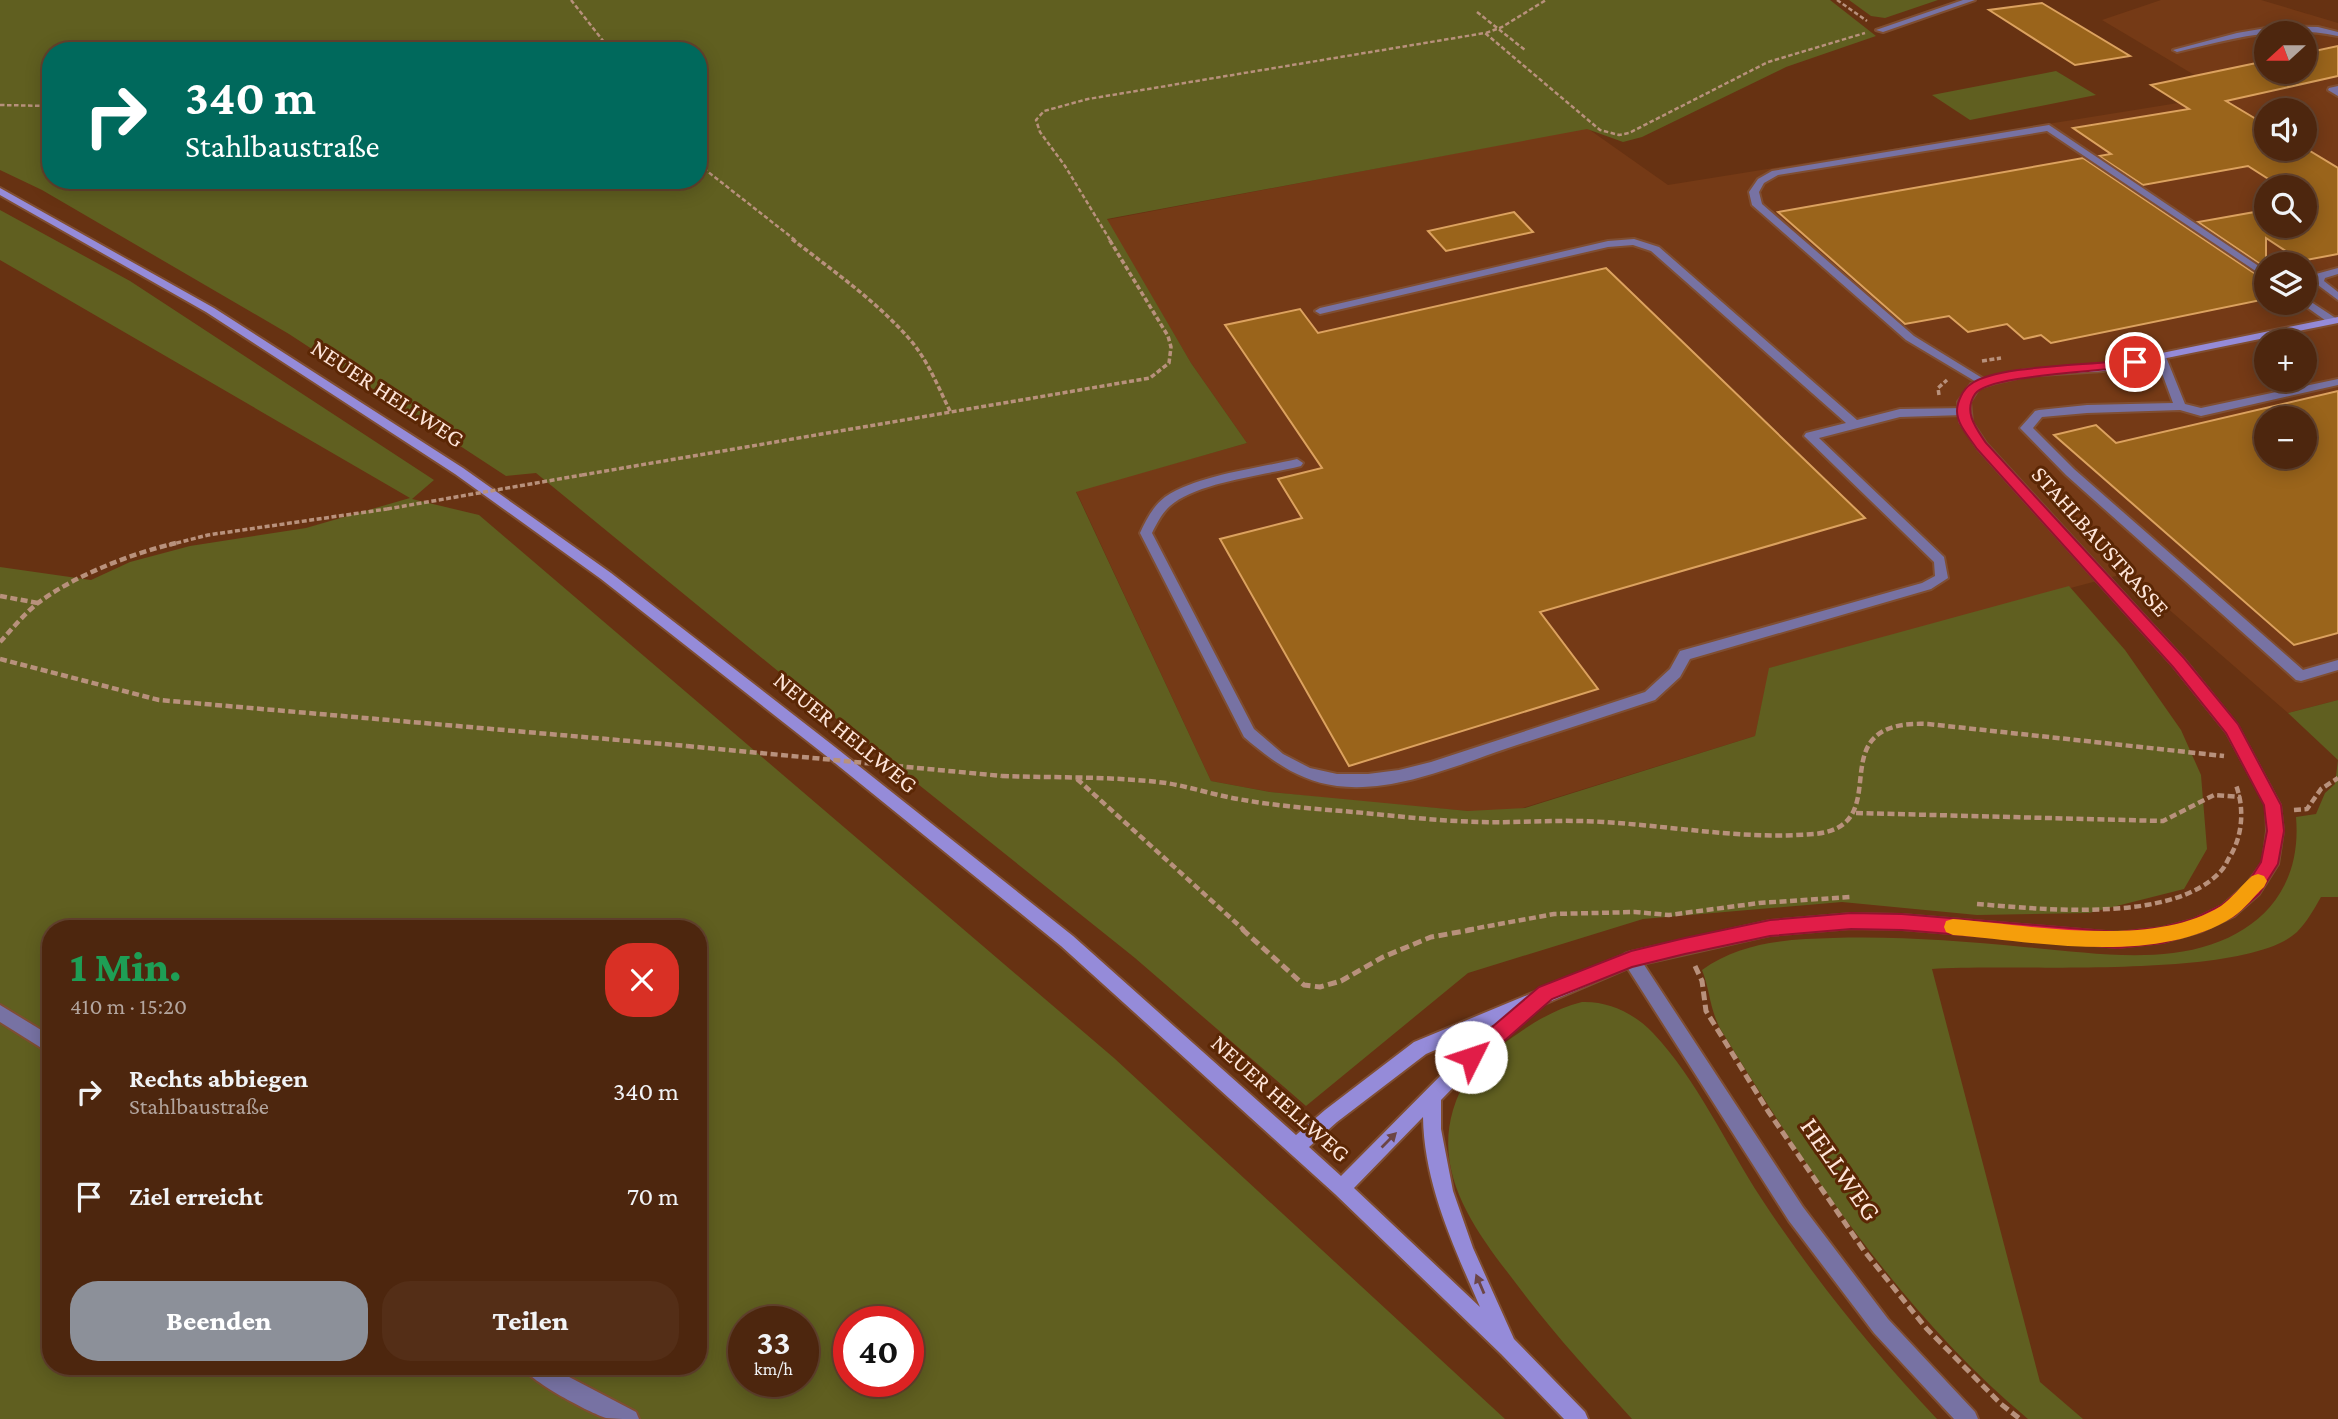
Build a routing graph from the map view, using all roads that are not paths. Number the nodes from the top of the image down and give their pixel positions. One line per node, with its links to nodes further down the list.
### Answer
1 (1971, 0): 2 (street)
2 (1880, 30)
3 (2338, 34): 4 (street)
4 (2177, 50)
5 (0, 191): 25 (street, NEUER HELLWEG)
6 (2254, 267): 14 (street)
7 (2338, 271): 8 (street)
8 (2338, 298)
9 (2317, 309): 11 (street)
10 (1320, 312): 17 (street)
11 (2336, 320): 12 (street)
12 (2161, 357): 14 (street); 15 (street)
13 (2338, 382): 15 (street)
14 (1983, 383): 16 (street)
15 (2180, 406): 19 (street)
16 (1963, 411): 17 (street); 20 (street, STAHLBAUSTRASSE)
17 (1855, 425): 18 (street)
18 (1297, 463)
19 (2338, 665)
20 (1631, 959): 21 (street, STAHLBAUSTRASSE); 31 (street)
21 (1545, 993): 24 (street, STAHLBAUSTRASSE); 25 (street, STAHLBAUSTRASSE)
22 (0, 1013): 23 (street)
23 (42, 1040)
24 (1432, 1097): 26 (street, STAHLBAUSTRASSE, one-way to 24); 27 (street, one-way to 24)
25 (1296, 1147): 26 (street, NEUER HELLWEG)
26 (1341, 1188): 27 (street, NEUER HELLWEG)
27 (1507, 1347): 30 (street, NEUER HELLWEG)
28 (545, 1375): 29 (street)
29 (629, 1419)
30 (1578, 1419)
31 (1968, 1419)

